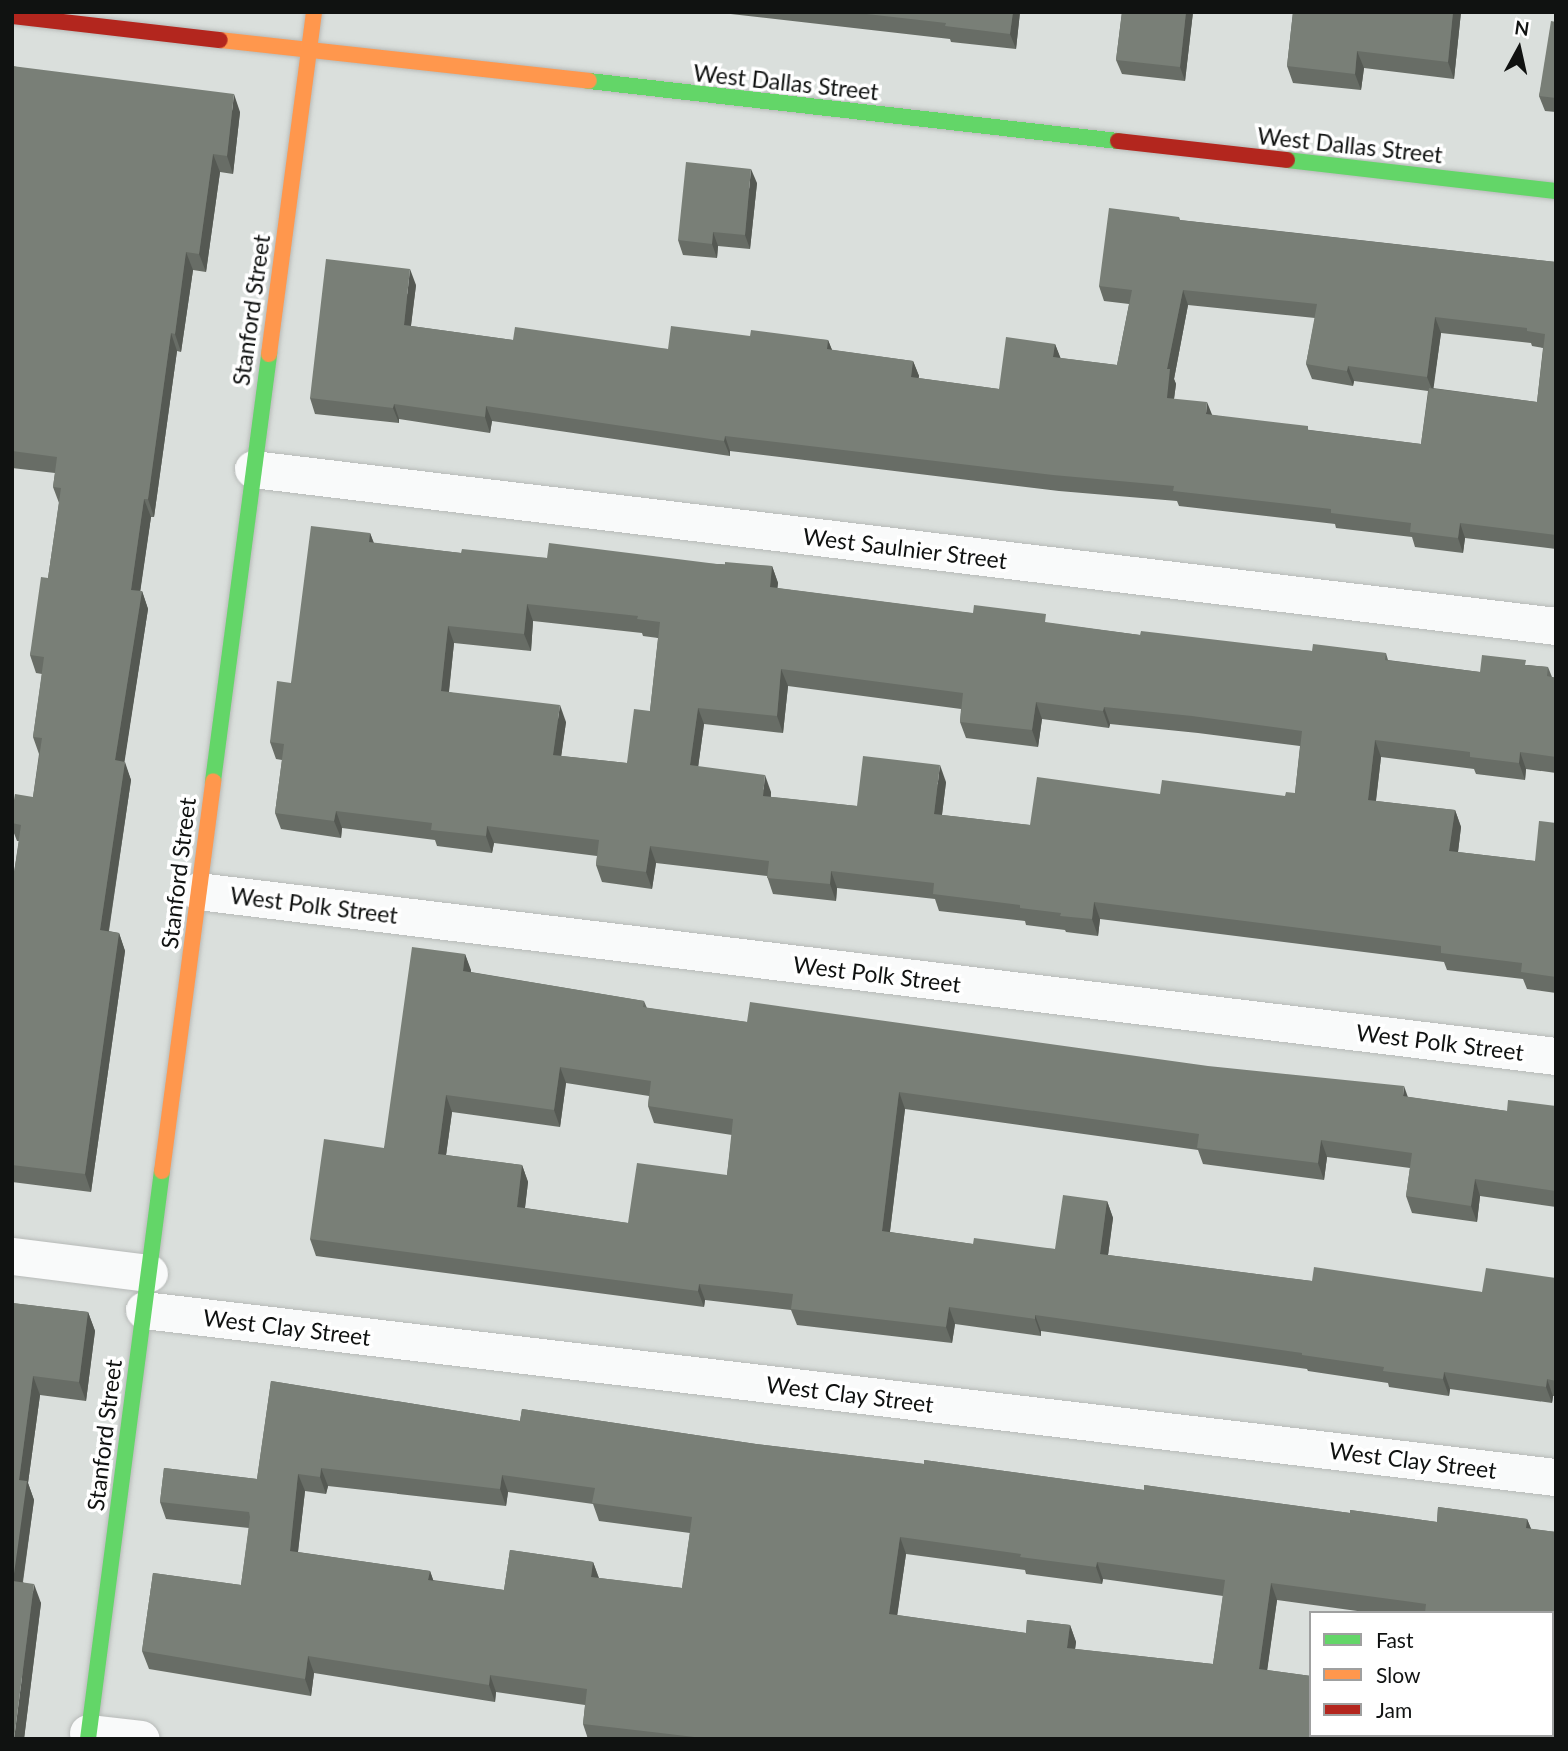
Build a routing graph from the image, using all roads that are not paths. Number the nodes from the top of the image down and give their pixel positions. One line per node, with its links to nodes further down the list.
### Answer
1 (314, 12): 3 (street, Stanford Street)
2 (12, 16): 3 (street, West Dallas Street)
3 (308, 52): 4 (street, West Dallas Street); 5 (street, Stanford Street)
4 (1556, 191)
5 (253, 469): 6 (street, West Saulnier Street); 7 (street, Stanford Street)
6 (1556, 626)
7 (198, 891): 8 (street, West Polk Street); 10 (street, Stanford Street)
8 (1556, 1056)
9 (12, 1256): 10 (street)
10 (149, 1273): 11 (street, Stanford Street)
11 (144, 1310): 12 (street, West Clay Street); 13 (street, Stanford Street)
12 (1556, 1478)
13 (88, 1736): 14 (street)
14 (141, 1739)

